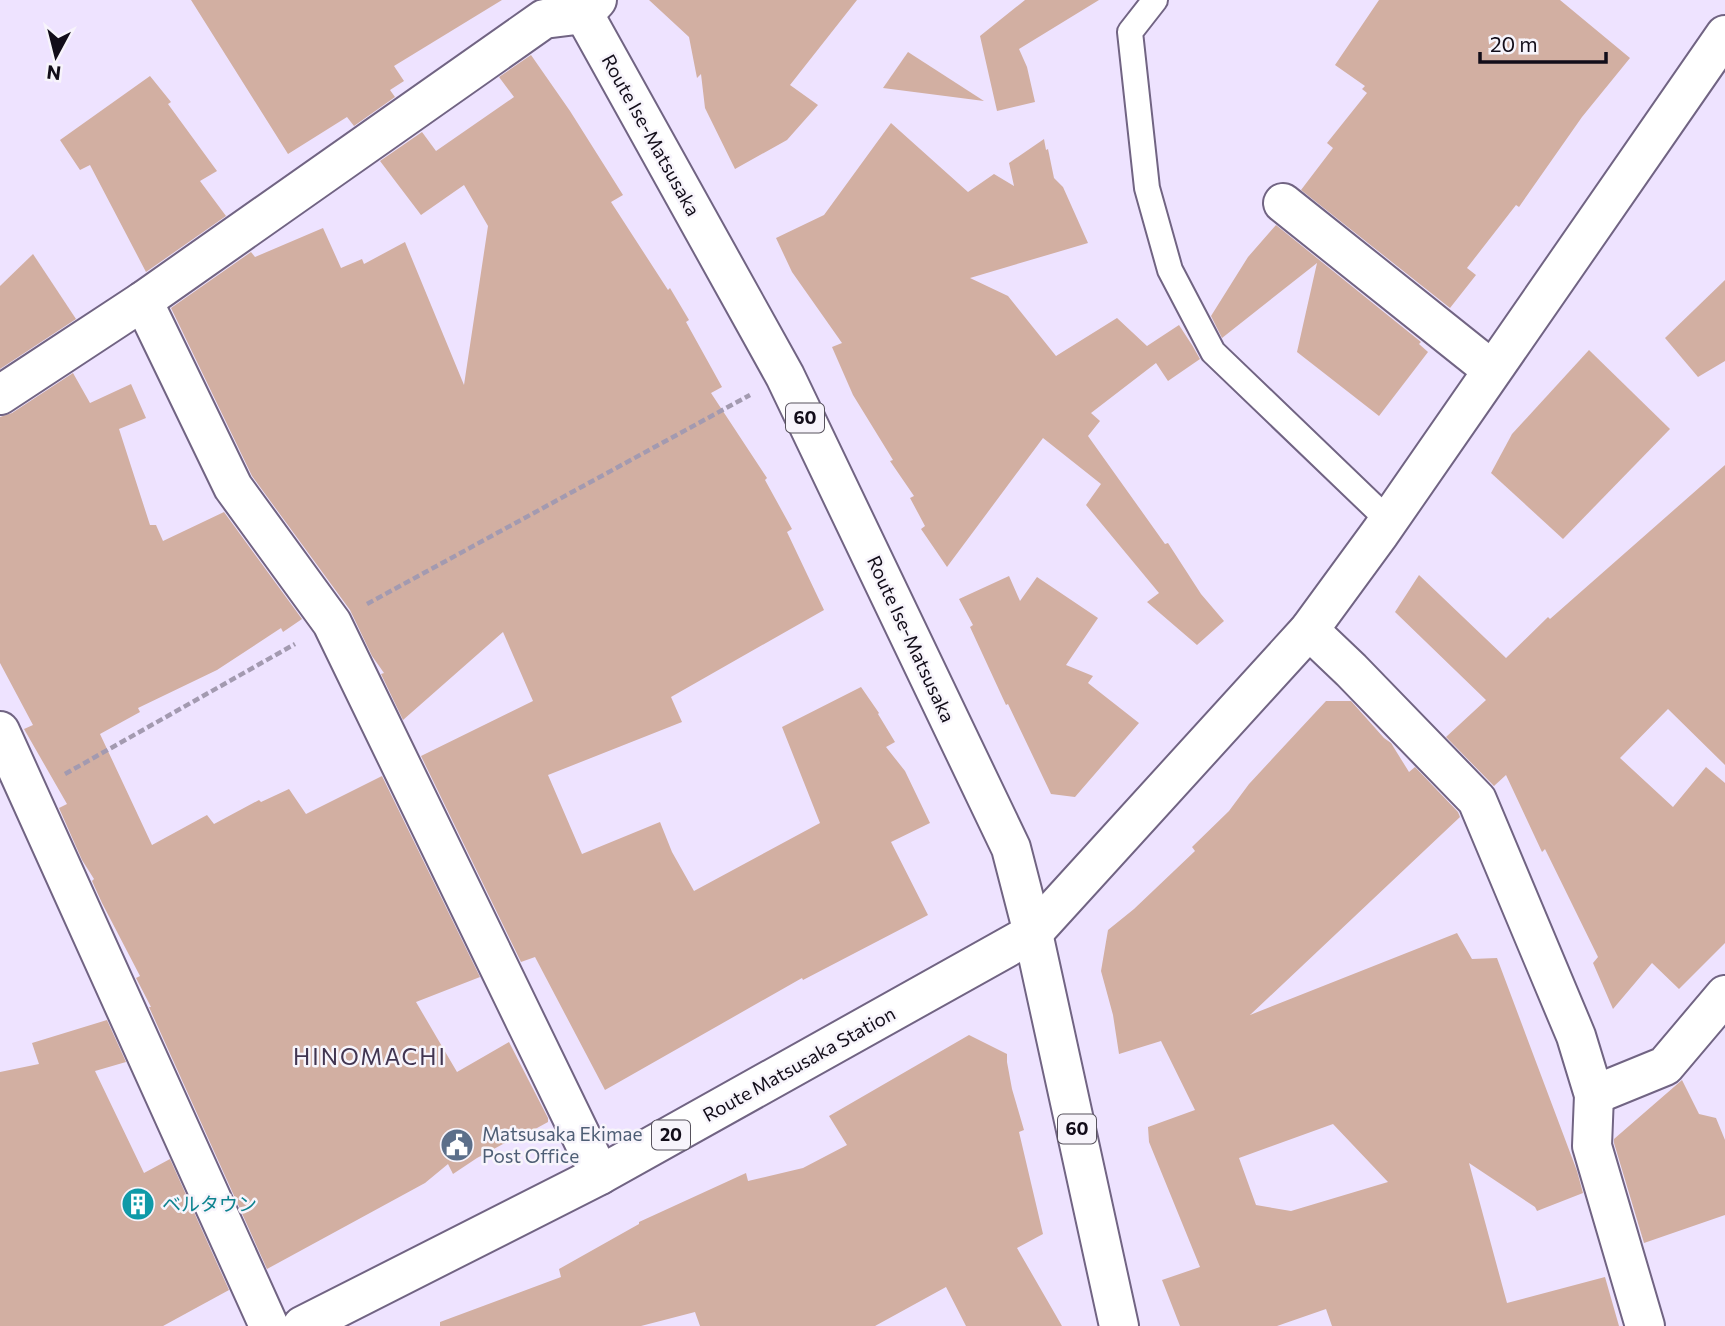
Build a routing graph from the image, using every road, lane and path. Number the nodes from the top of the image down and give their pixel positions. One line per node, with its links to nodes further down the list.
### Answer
1 (1155, 0): 9 (lane)
2 (586, 5): 5 (street); 7 (street, Route Ise-Matsusaka / 60)
3 (1725, 35): 6 (street, Route Matsusaka Station)
4 (1283, 203): 6 (street)
5 (143, 301): 8 (street); 10 (street)
6 (1492, 370): 9 (street, Route Matsusaka Station)
7 (785, 376): 10 (path); 14 (street, Route Ise-Matsusaka / 60)
8 (0, 394)
9 (1389, 521): 11 (street, Route Matsusaka Station)
10 (332, 623): 13 (path); 17 (street)
11 (1310, 630): 14 (street, Route Matsusaka Station); 16 (street)
12 (0, 731): 13 (street)
13 (29, 794): 18 (street)
14 (1033, 933): 17 (street, Route Matsusaka Station / 20); 20 (street, Route Ise-Matsusaka / 60)
15 (1725, 995): 16 (street)
16 (1594, 1095): 21 (street)
17 (600, 1175): 19 (street, Route Matsusaka Station / 20)
18 (269, 1326)
19 (303, 1326)
20 (1119, 1326)
21 (1645, 1326)

